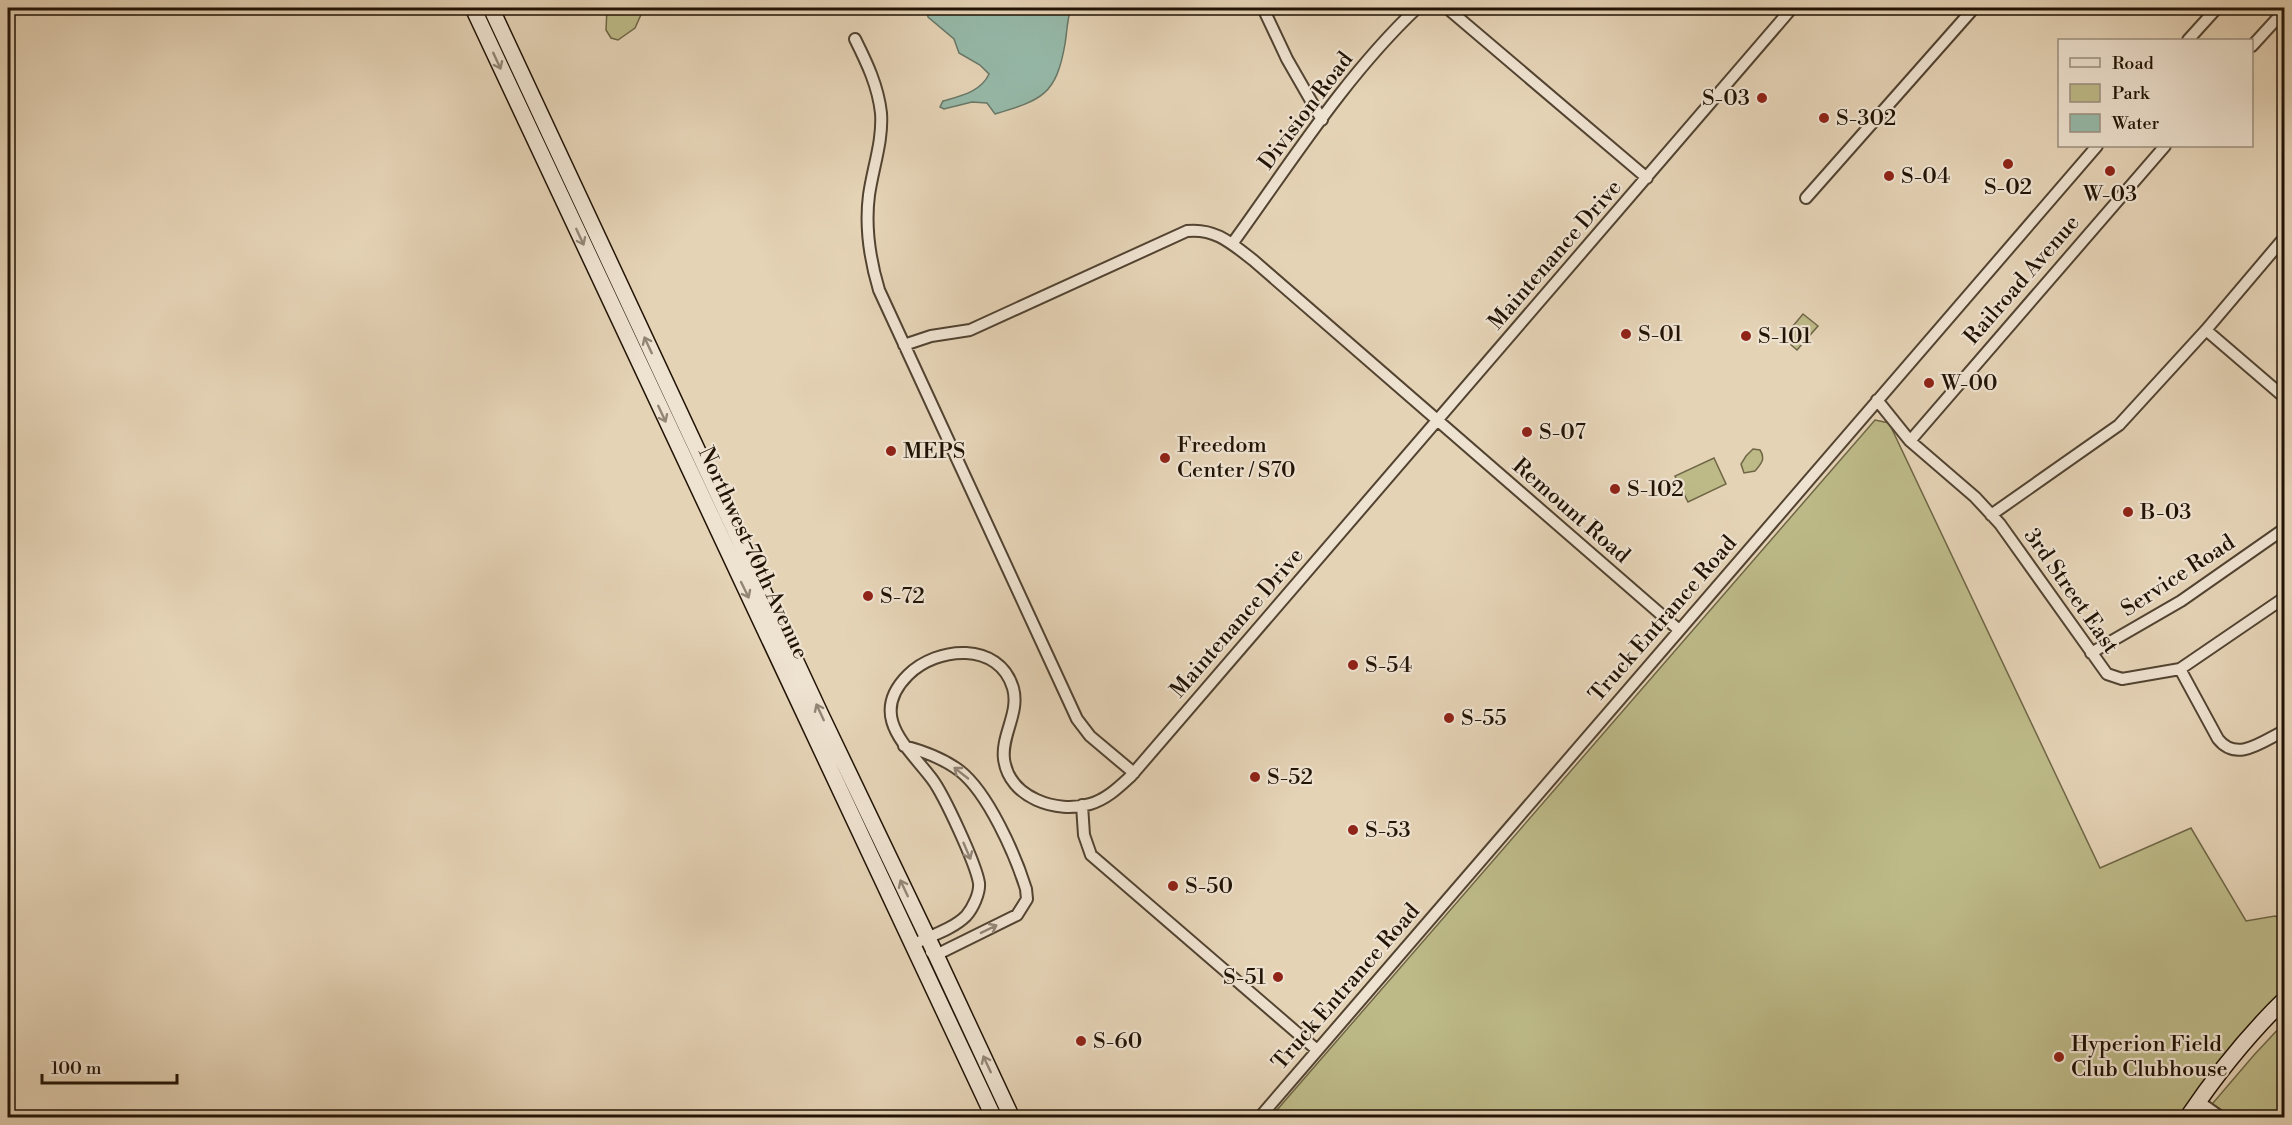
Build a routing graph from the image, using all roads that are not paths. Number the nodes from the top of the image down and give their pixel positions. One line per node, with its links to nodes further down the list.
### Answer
1 (473, 8): 36 (main road, Northwest 70th Avenue, one-way to 36)
2 (491, 8): 36 (main road, Northwest 70th Avenue, one-way to 2)
3 (1263, 8): 13 (street)
4 (1417, 8): 13 (street, Division Road)
5 (1447, 8): 16 (street)
6 (1792, 8): 16 (street, Maintenance Drive)
7 (1974, 8): 17 (street)
8 (2217, 8): 11 (street)
9 (2284, 11): 12 (street)
10 (855, 39): 21 (street)
11 (2189, 39)
12 (2253, 45)
13 (1322, 120): 19 (street, Division Road)
14 (2096, 147): 23 (street, Truck Entrance Road)
15 (2163, 147): 25 (street, Railroad Avenue)
16 (1647, 178): 24 (street, Maintenance Drive)
17 (1806, 198)
18 (2284, 238): 20 (street)
19 (1232, 244): 21 (street, Remount Road); 24 (street, Remount Road)
20 (2206, 330): 22 (street); 26 (street)
21 (904, 345): 34 (street)
22 (2284, 397)
23 (1877, 400): 25 (street, 3rd Street East); 29 (street, Truck Entrance Road)
24 (1437, 420): 29 (street, Remount Road); 34 (street, Maintenance Drive)
25 (1910, 441): 26 (street, 3rd Street East)
26 (1991, 515): 30 (street, 3rd Street East)
27 (2284, 529): 30 (street, Service Road)
28 (2284, 598): 31 (street)
29 (1679, 630): 39 (street, Truck Entrance Road)
30 (2091, 654): 31 (street, 3rd Street East)
31 (2180, 669): 32 (street)
32 (2284, 731)
33 (904, 746): 35 (street, Maintenance Drive); 36 (street, one-way to 36); 37 (street, one-way to 33)
34 (1134, 772): 35 (street, Maintenance Drive)
35 (1082, 806): 39 (street)
36 (921, 941): 37 (main road, Northwest 70th Avenue); 41 (main road, Northwest 70th Avenue)
37 (936, 955): 42 (main road, Northwest 70th Avenue, one-way to 37)
38 (2284, 1000): 40 (main road)
39 (1317, 1050): 43 (street, Truck Entrance Road)
40 (2198, 1101): 44 (main road); 45 (street)
41 (994, 1118)
42 (1012, 1118)
43 (1259, 1118)
44 (2187, 1118)
45 (2222, 1118)

